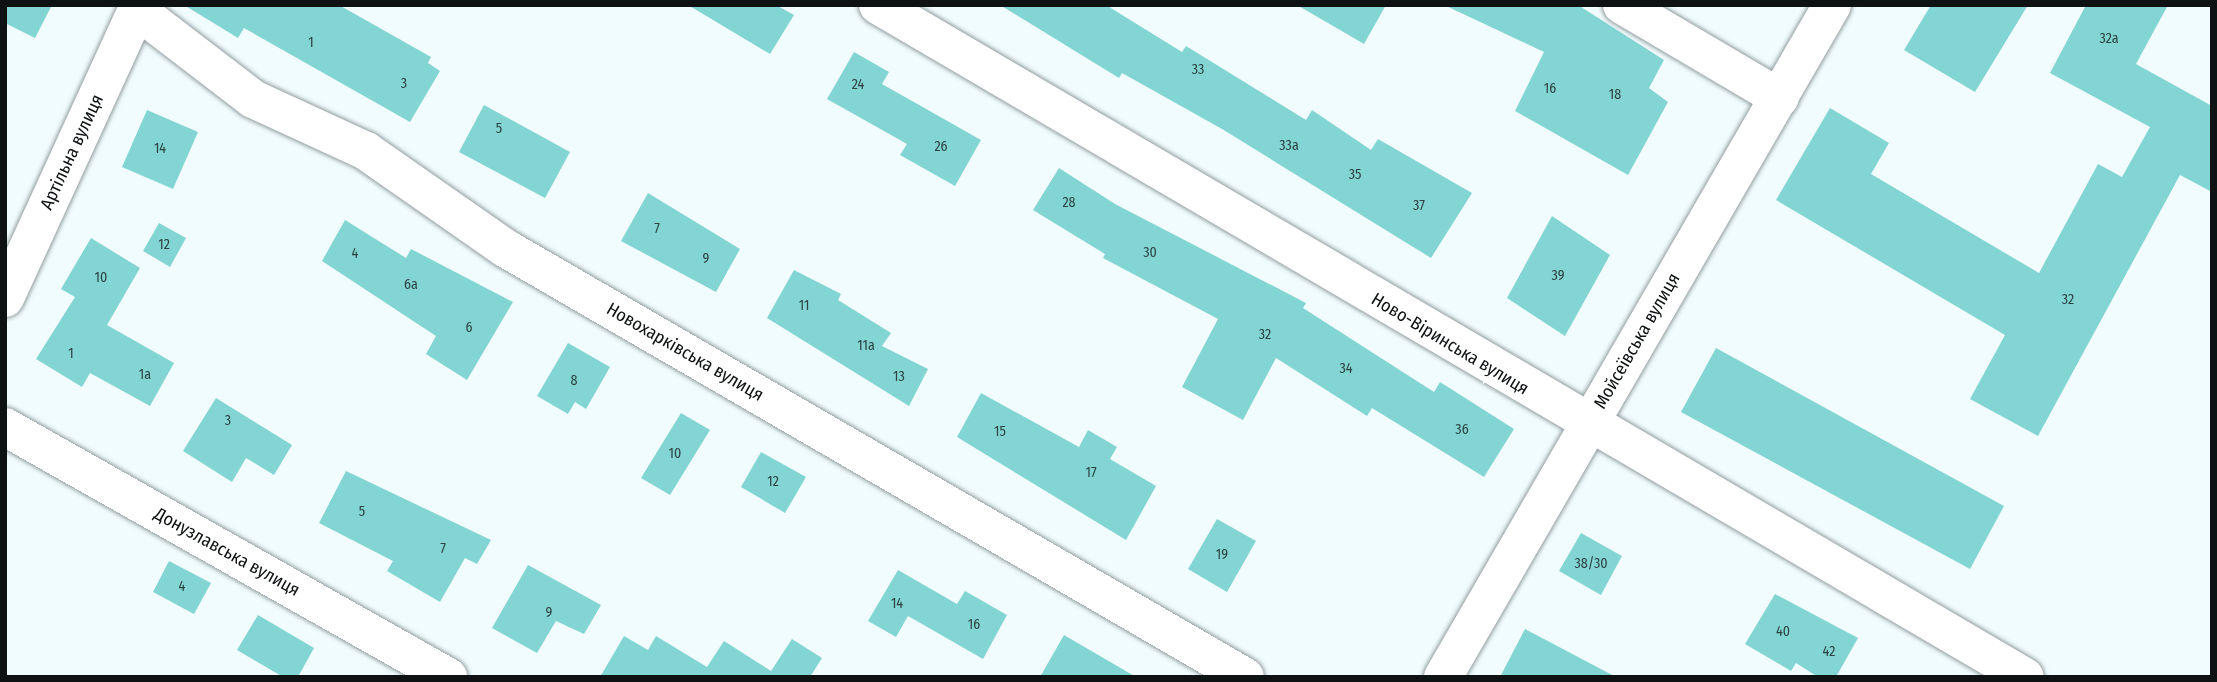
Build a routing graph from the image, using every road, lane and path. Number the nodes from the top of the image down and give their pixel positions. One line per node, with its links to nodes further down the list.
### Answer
1 (878, 5): 7 (street, Ново-Віринська вулиця)
2 (1622, 5): 5 (street)
3 (1832, 5): 5 (street, Мойсеївська вулиця)
4 (138, 8): 6 (street, Артільна вулиця); 10 (street, Новохарківська вулиця)
5 (1780, 98): 7 (street, Мойсеївська вулиця)
6 (7, 290)
7 (1588, 425): 11 (street, Мойсеївська вулиця); 12 (street, Ново-Віринська вулиця)
8 (5, 427): 9 (street, Донузлавська вулиця)
9 (448, 677)
10 (1245, 677)
11 (1443, 677)
12 (2025, 677)

